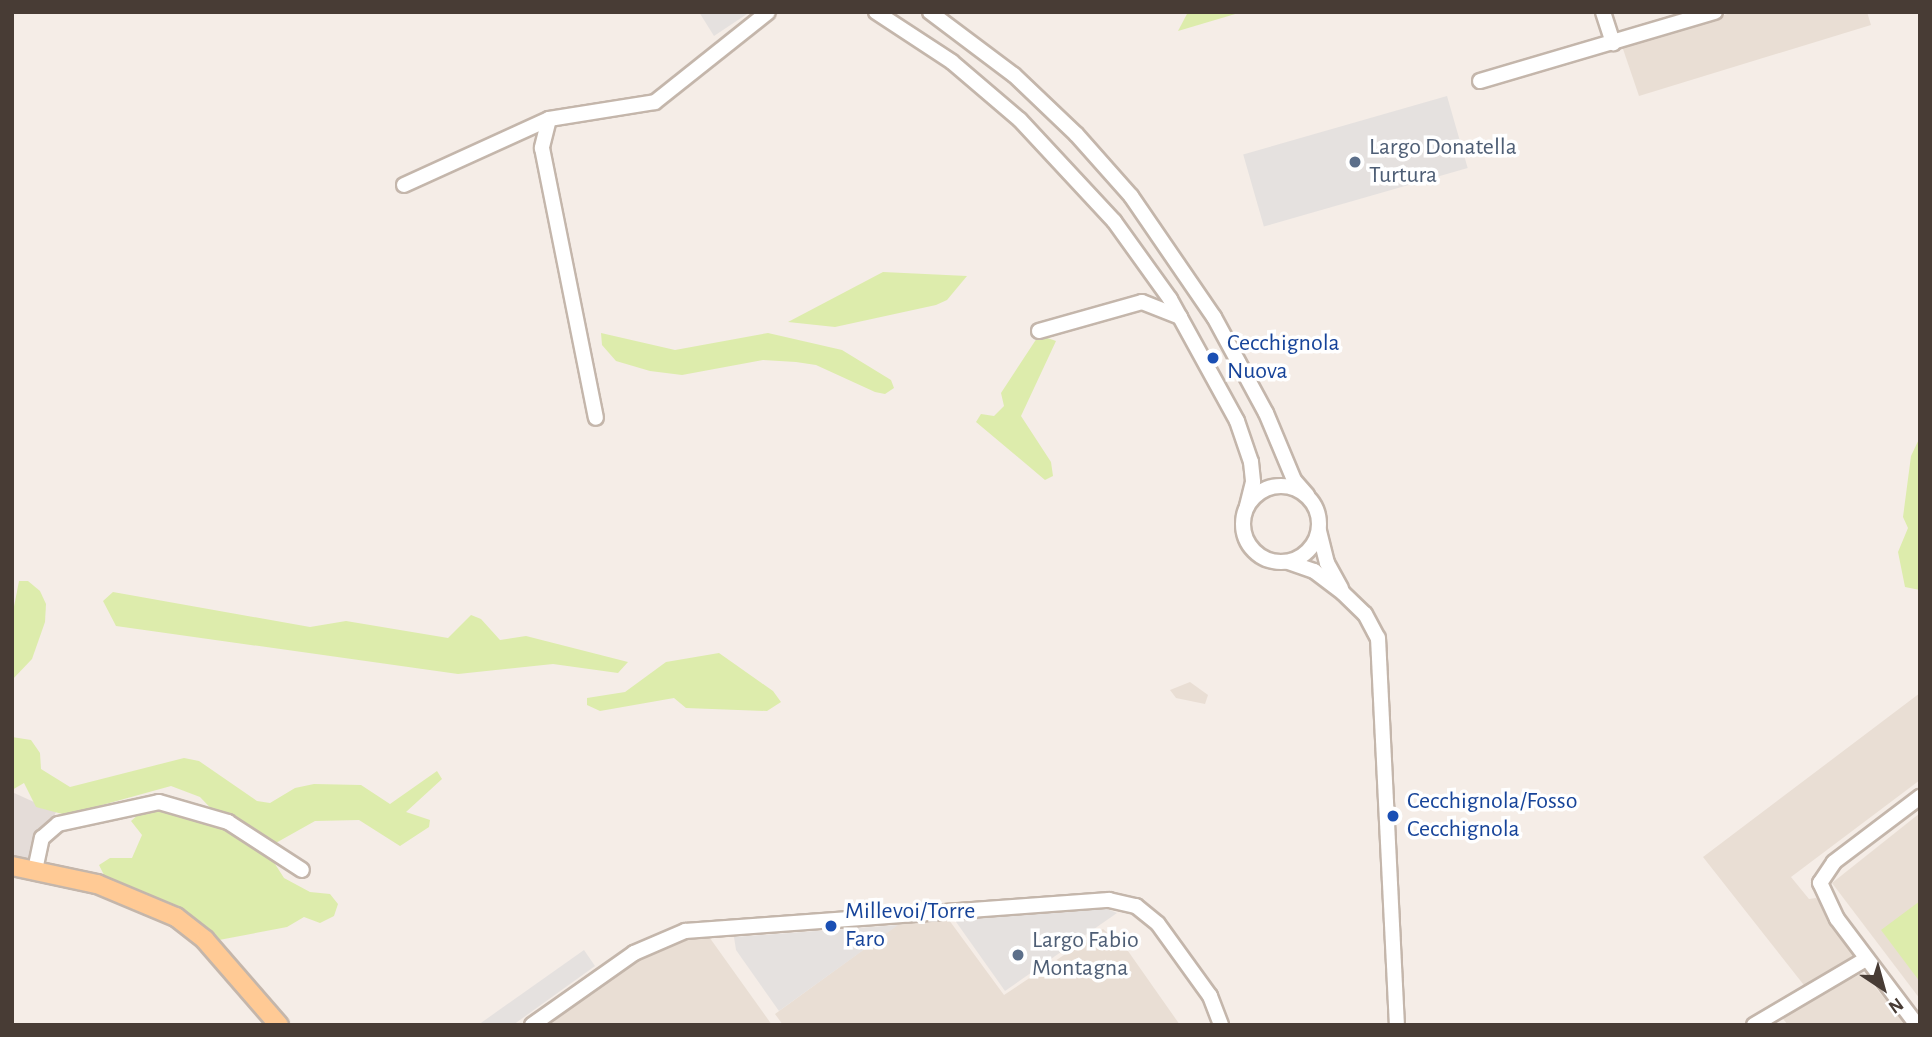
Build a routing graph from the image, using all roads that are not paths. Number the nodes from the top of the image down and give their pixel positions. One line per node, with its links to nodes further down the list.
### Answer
1 (768, 12): 8 (street)
2 (876, 12): 10 (street)
3 (930, 12): 15 (street)
4 (1604, 12): 6 (street)
5 (1715, 12): 6 (street)
6 (1613, 43): 7 (street)
7 (1480, 82)
8 (549, 119): 9 (street); 14 (street)
9 (404, 185)
10 (1147, 267): 11 (street); 12 (street)
11 (1142, 302): 12 (street); 13 (street)
12 (1181, 317): 16 (street)
13 (1039, 331)
14 (596, 418)
15 (1307, 495): 16 (street); 17 (street)
16 (1247, 506): 18 (street)
17 (1319, 531): 18 (street); 19 (street)
18 (1288, 562): 19 (street)
19 (1343, 593): 28 (street)
20 (1920, 797): 24 (street)
21 (12, 866): 22 (main road)
22 (35, 870): 23 (street); 25 (main road)
23 (302, 870)
24 (1866, 959): 29 (street); 30 (street)
25 (279, 1025)
26 (532, 1025): 27 (street)
27 (1221, 1025)
28 (1397, 1025)
29 (1754, 1025)
30 (1917, 1025)

